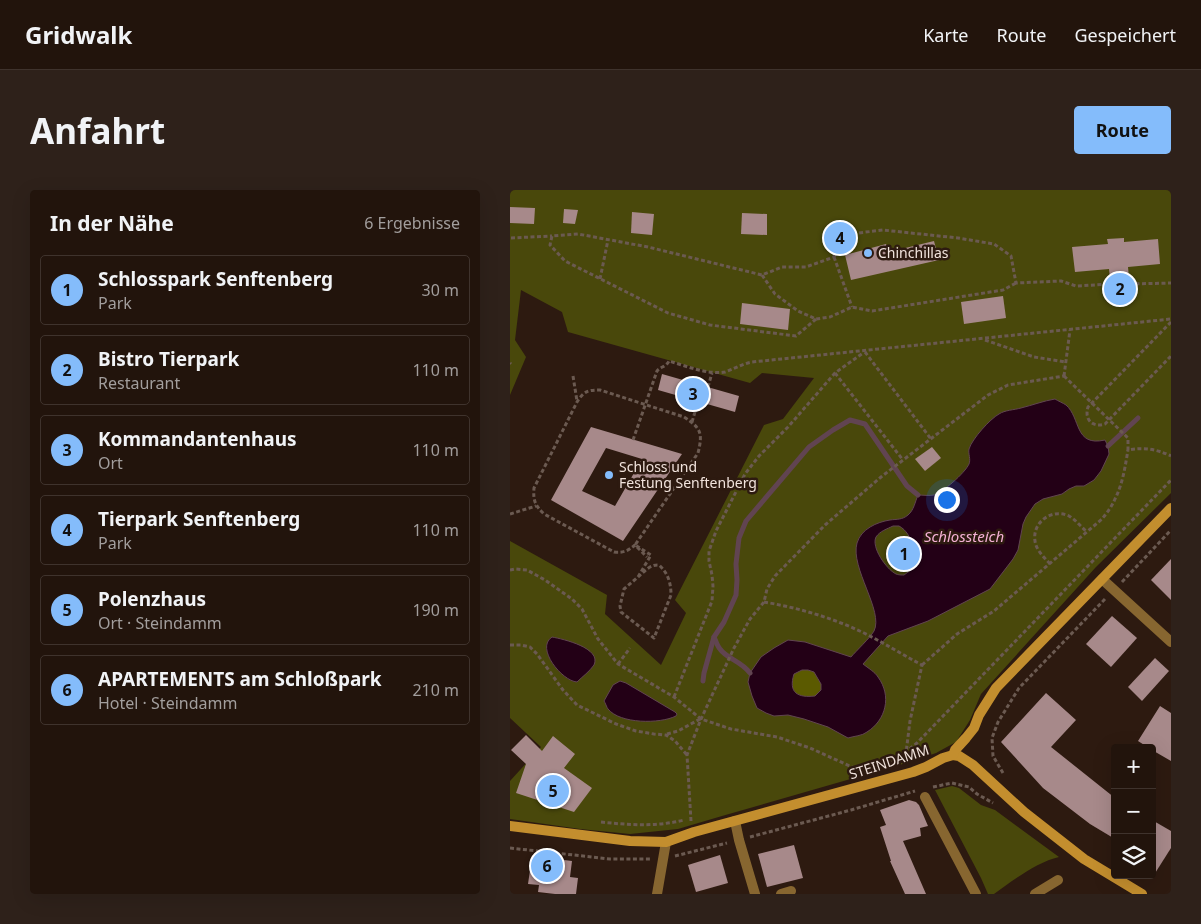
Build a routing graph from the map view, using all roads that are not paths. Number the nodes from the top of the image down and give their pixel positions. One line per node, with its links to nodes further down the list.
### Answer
1 (1171, 508): 2 (street, STEINDAMM)
2 (1102, 579): 3 (street); 4 (street, STEINDAMM)
3 (1171, 642)
4 (953, 754): 6 (street, STEINDAMM); 14 (street)
5 (925, 791): 12 (street)
6 (735, 821): 8 (street, STEINDAMM); 11 (street)
7 (510, 826): 8 (street, STEINDAMM)
8 (666, 842): 10 (street)
9 (1058, 880): 13 (street)
10 (657, 894)
11 (755, 894)
12 (976, 894)
13 (1035, 894)
14 (1142, 894)

